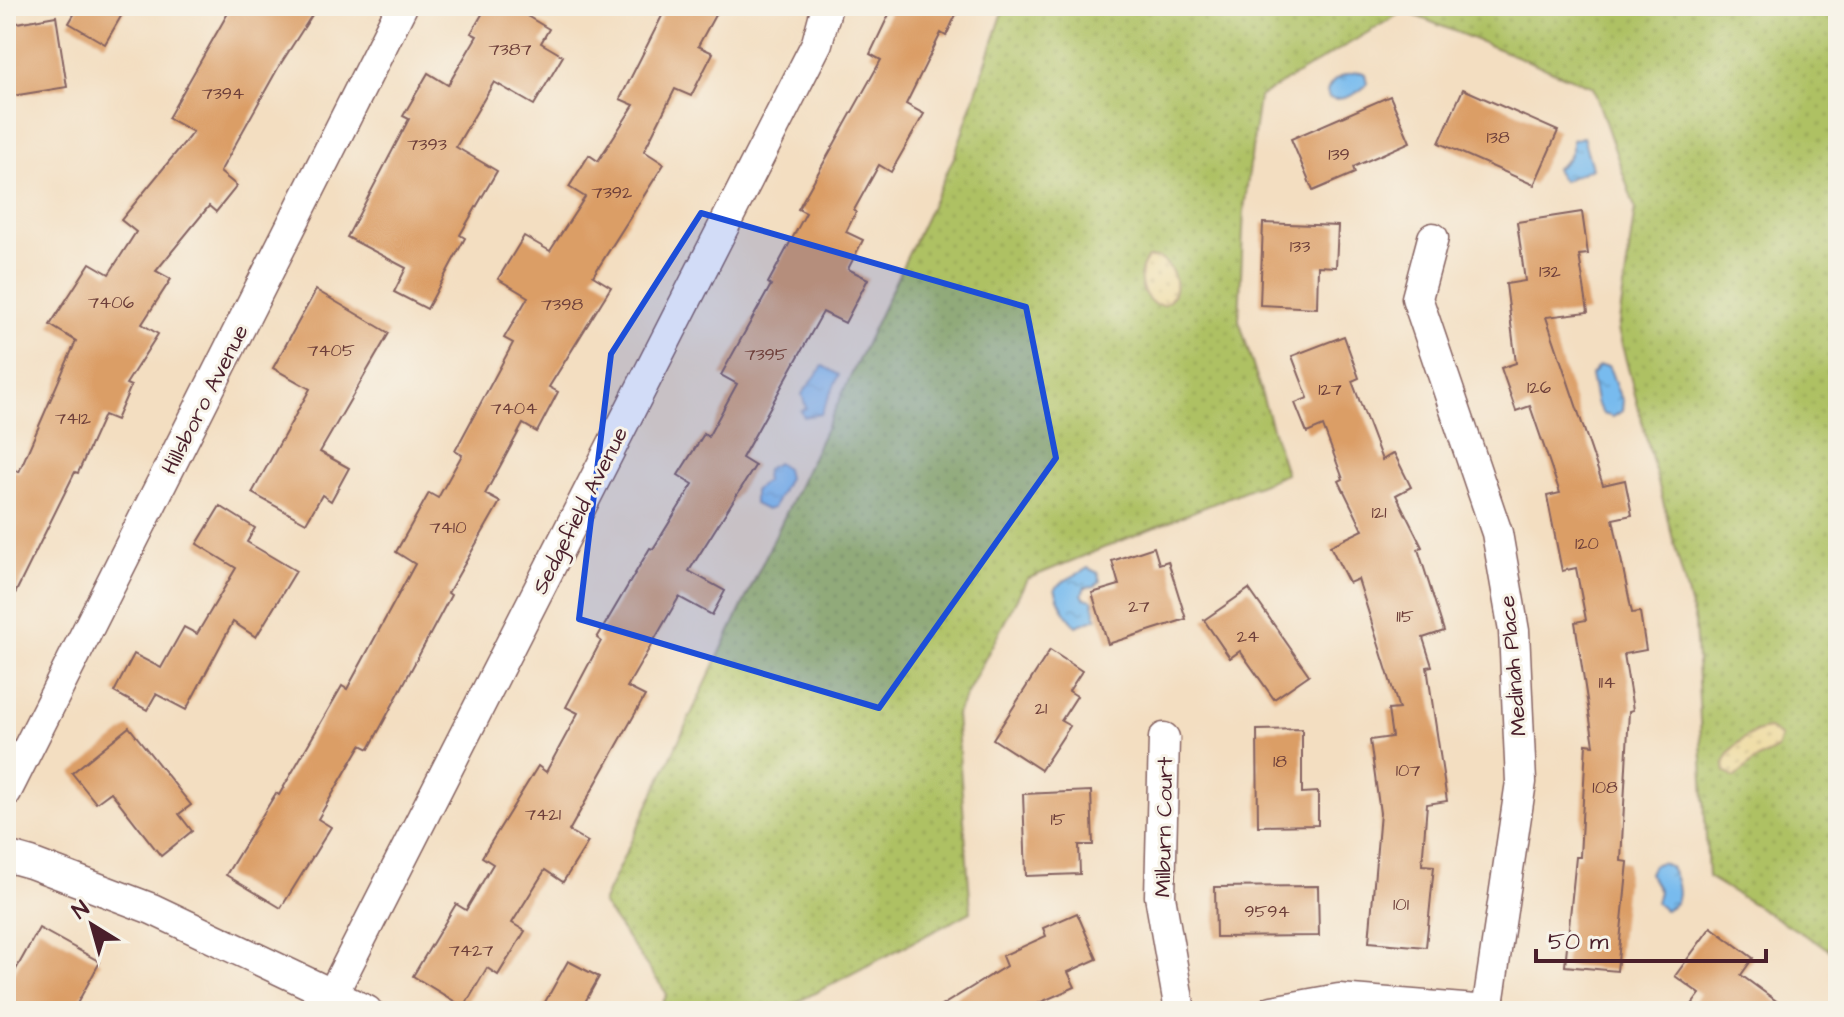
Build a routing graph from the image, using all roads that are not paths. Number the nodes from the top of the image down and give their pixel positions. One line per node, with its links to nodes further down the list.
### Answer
1 (402, 6): 5 (street, Hillsboro Avenue)
2 (827, 6): 7 (street, Sedgefield Avenue)
3 (1433, 238): 11 (street, Medinah Place)
4 (1164, 738): 9 (street, Milburn Court)
5 (6, 792)
6 (6, 856): 7 (street)
7 (328, 1002): 8 (street)
8 (367, 1011)
9 (1180, 1011)
10 (1272, 1011): 11 (street)
11 (1487, 1011)

